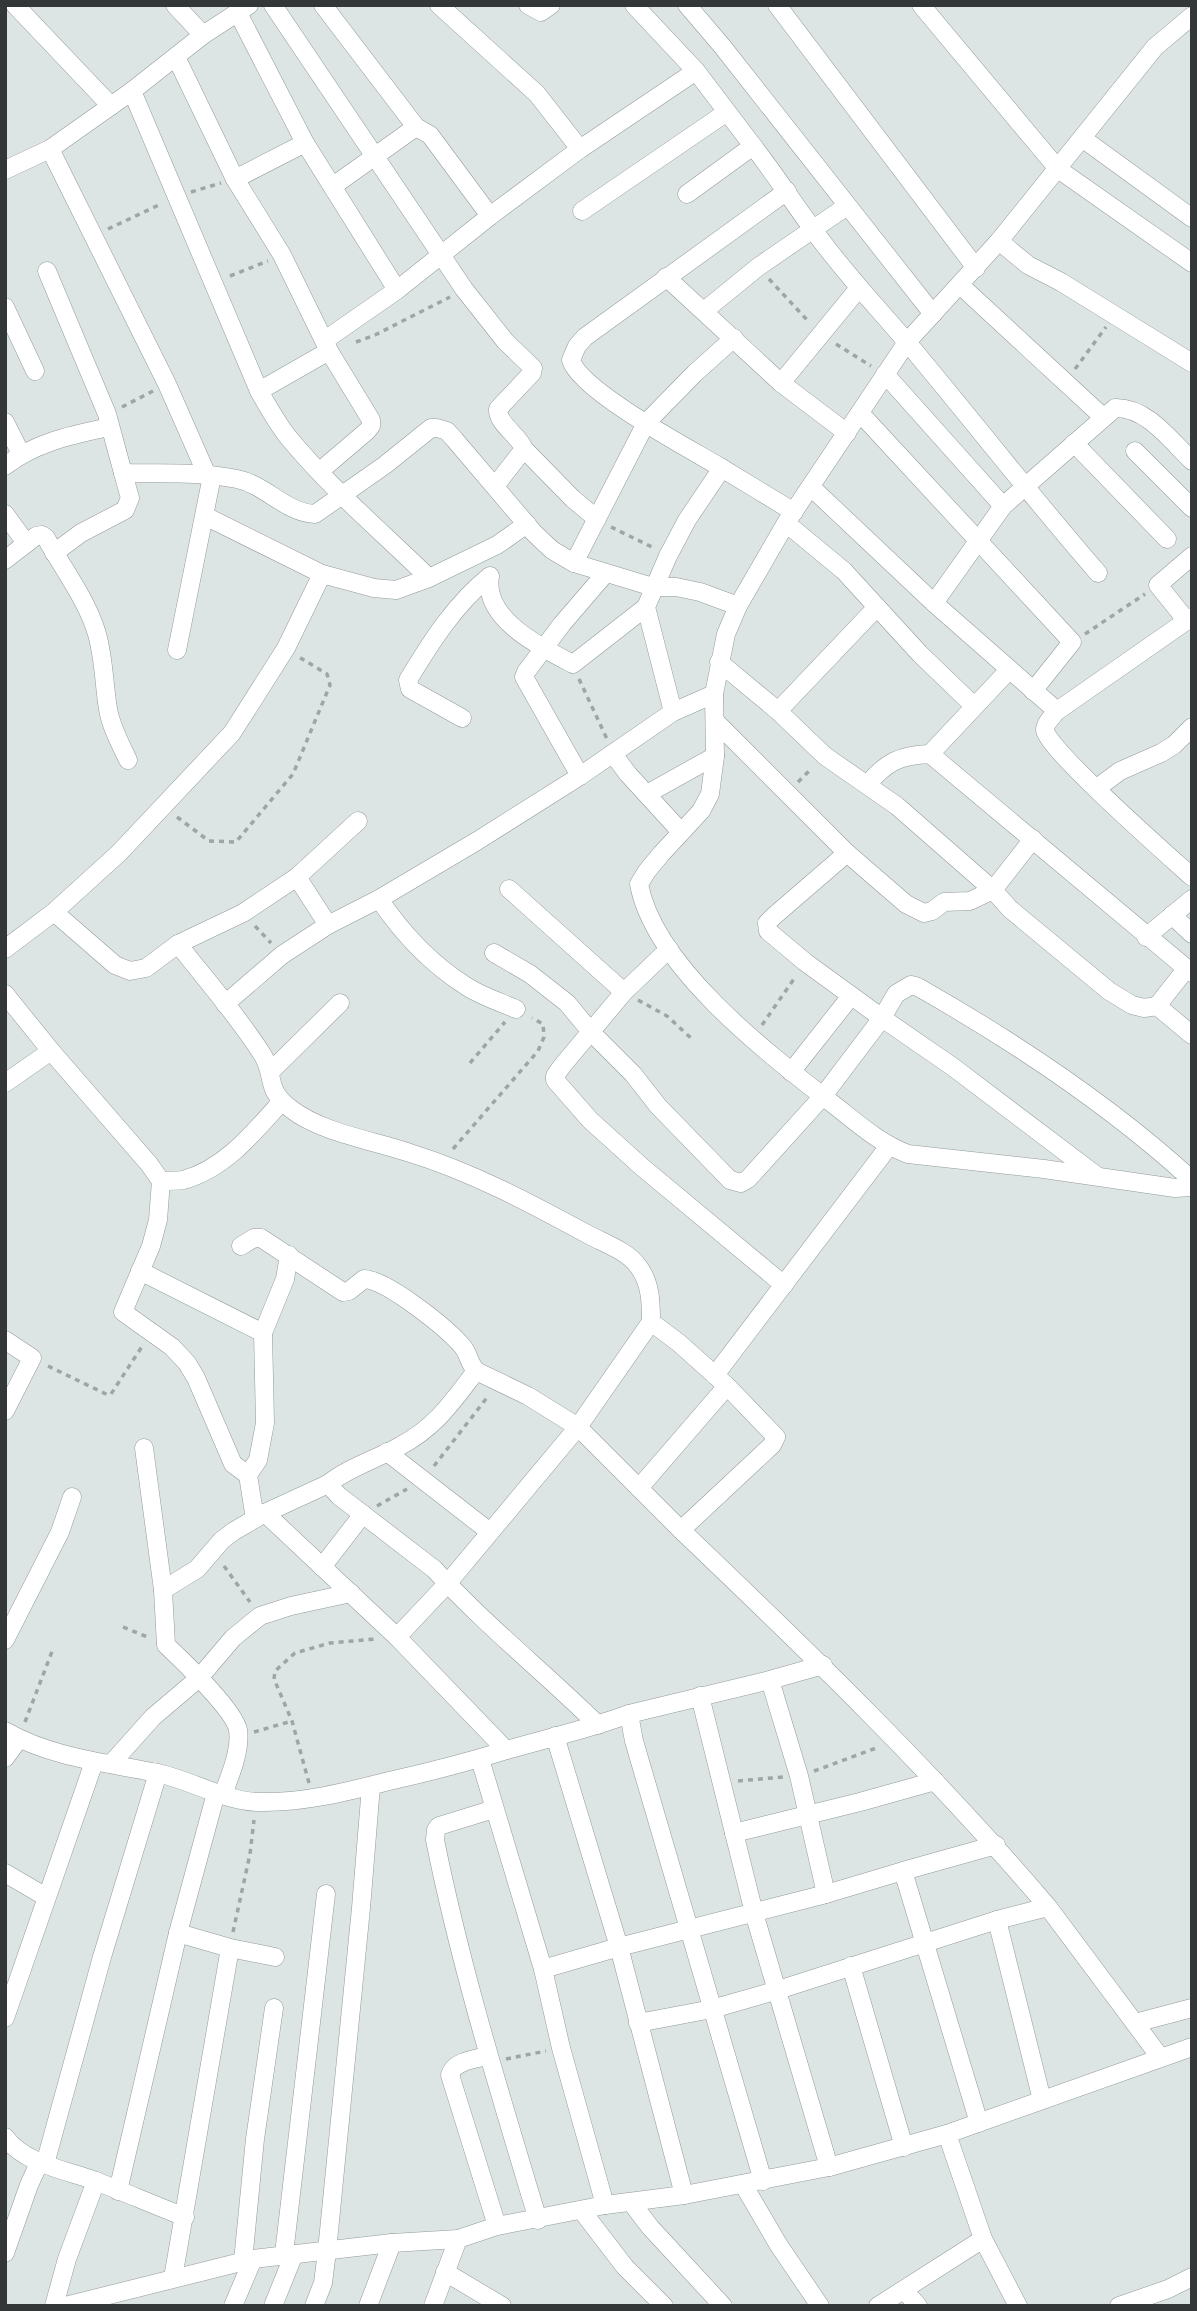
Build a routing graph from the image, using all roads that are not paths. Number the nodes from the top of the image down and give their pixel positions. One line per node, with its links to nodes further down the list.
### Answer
1 (15, 5): 18 (street)
2 (175, 5): 14 (street)
3 (272, 5): 26 (street)
4 (323, 5): 20 (street)
5 (439, 5): 25 (street)
6 (528, 5): 7 (street)
7 (551, 5)
8 (634, 5): 16 (street)
9 (687, 5): 33 (street)
10 (777, 5): 41 (street)
11 (920, 5): 27 (street)
12 (243, 9): 14 (street); 22 (street)
13 (1192, 16): 21 (street)
14 (203, 34): 15 (street)
15 (176, 57): 17 (street); 29 (street)
16 (696, 71): 19 (street); 25 (street)
17 (132, 91): 18 (street); 57 (street)
18 (111, 106): 24 (street)
19 (727, 112): 23 (street); 34 (street)
20 (416, 127): 26 (street); 35 (street)
21 (1082, 138): 27 (street); 36 (street)
22 (305, 143): 29 (street); 30 (street)
23 (753, 146): 31 (street); 32 (street)
24 (50, 149): 28 (street); 73 (street)
25 (580, 149): 35 (street)
26 (375, 157): 30 (street); 39 (street)
27 (1058, 169): 38 (street); 40 (street)
28 (5, 170)
29 (235, 179): 52 (street)
30 (332, 186): 46 (street)
31 (788, 191): 37 (street); 43 (street)
32 (687, 194)
33 (848, 206): 37 (street); 49 (street)
34 (582, 211)
35 (490, 216): 39 (street)
36 (1192, 218)
37 (812, 228): 45 (street); 48 (street)
38 (999, 241): 41 (street); 53 (street)
39 (440, 256): 46 (street); 65 (street)
40 (1192, 263)
41 (976, 268): 44 (street)
42 (47, 271): 60 (street)
43 (666, 277): 48 (street); 62 (street)
44 (960, 285): 49 (street); 59 (street)
45 (859, 288): 51 (street); 56 (street)
46 (397, 290): 52 (street)
47 (5, 307): 54 (street)
48 (704, 311): 50 (street)
49 (933, 314): 51 (street)
50 (734, 338): 56 (street); 62 (street)
51 (907, 342): 55 (street); 74 (street)
52 (327, 345): 57 (street); 71 (street)
53 (1192, 363)
54 (35, 371)
55 (885, 374): 58 (street); 78 (street)
56 (781, 383): 63 (street)
57 (259, 391): 71 (street)
58 (860, 413): 63 (street); 86 (street)
59 (1103, 417): 64 (street); 68 (street)
60 (108, 421): 67 (street); 72 (street)
61 (5, 422): 67 (street)
62 (646, 423): 70 (street); 83 (street)
63 (847, 433): 76 (street)
64 (1074, 443): 74 (street); 85 (street)
65 (524, 449): 75 (street); 83 (street)
66 (1135, 451): 79 (street)
67 (21, 454): 69 (street)
68 (1192, 461)
69 (5, 466)
70 (722, 468): 82 (street); 98 (street)
71 (320, 471): 77 (street)
72 (123, 473): 73 (street); 89 (street)
73 (210, 475): 77 (street); 81 (street)
74 (1025, 485): 78 (street); 93 (street)
75 (495, 486): 77 (street); 84 (street)
76 (811, 487): 82 (street); 99 (street)
77 (343, 495): 97 (street)
78 (1003, 506): 86 (street)
79 (1192, 508)
80 (5, 514): 87 (street)
81 (205, 516): 94 (street); 105 (street)
82 (790, 518): 100 (street); 102 (street)
83 (597, 519): 92 (street)
84 (527, 524): 88 (street); 92 (street)
85 (1167, 538)
86 (977, 540): 99 (street); 108 (street)
87 (26, 543): 89 (street); 91 (street)
88 (497, 545): 96 (street); 97 (street)
89 (54, 553): 120 (street)
90 (1192, 556): 103 (street)
91 (5, 560)
92 (574, 563): 95 (street)
93 (1098, 573)
94 (321, 574): 97 (street); 135 (street)
95 (606, 574): 98 (street); 104 (street)
96 (490, 576): 104 (street); 114 (street)
97 (429, 578)
98 (653, 587): 100 (street); 101 (street)
99 (934, 603): 107 (street)
100 (738, 606): 106 (street)
101 (646, 607): 104 (street); 113 (street)
102 (877, 607): 110 (street); 111 (street)
103 (1189, 619): 112 (street)
104 (543, 649): 121 (street)
105 (177, 650)
106 (719, 662): 109 (street); 111 (street)
107 (1009, 670): 108 (street); 110 (street)
108 (1033, 691): 112 (street)
109 (714, 694): 113 (street); 115 (street)
110 (974, 706): 118 (street)
111 (778, 711): 122 (street)
112 (1057, 711): 123 (street)
113 (673, 712): 117 (street)
114 (462, 718)
115 (715, 722): 119 (street); 128 (street)
116 (1192, 727): 123 (street)
117 (613, 754): 121 (street); 124 (street)
118 (930, 754): 122 (street); 127 (street)
119 (715, 756): 124 (street); 126 (street)
120 (128, 760)
121 (580, 776): 133 (street)
122 (867, 785): 132 (street)
123 (1097, 788): 130 (street)
124 (647, 794): 126 (street)
125 (358, 821): 129 (street)
126 (681, 832): 142 (street)
127 (1033, 839): 132 (street); 139 (street)
128 (847, 853): 132 (street); 147 (street)
129 (297, 877): 137 (street); 140 (street)
130 (1192, 877)
131 (509, 889): 145 (street)
132 (993, 890): 150 (street)
133 (379, 898): 137 (street); 151 (street)
134 (1192, 899): 136 (street)
135 (54, 912): 140 (street); 141 (street)
136 (1172, 915): 138 (street); 139 (street)
137 (328, 925): 149 (street)
138 (1192, 934)
139 (1146, 937): 144 (street)
140 (178, 944): 149 (street)
141 (5, 949)
142 (669, 949): 145 (street); 157 (street)
143 (494, 953): 153 (street)
144 (1189, 971): 150 (street)
145 (624, 992): 153 (street)
146 (5, 994): 155 (street)
147 (851, 996): 152 (street); 157 (street)
148 (340, 1003): 156 (street)
149 (225, 1004): 156 (street)
150 (1157, 1006): 154 (street)
151 (516, 1009)
152 (882, 1018): 159 (street); 162 (street); 163 (street)
153 (591, 1032): 159 (street); 169 (street)
154 (1192, 1035)
155 (51, 1051): 158 (street); 164 (street)
156 (270, 1072): 160 (street)
157 (791, 1072): 159 (street)
158 (5, 1083)
159 (823, 1096): 161 (street)
160 (282, 1101): 164 (street); 170 (street)
161 (889, 1146): 162 (street); 169 (street)
162 (1098, 1177): 165 (street)
163 (1192, 1180)
164 (161, 1181): 168 (street)
165 (1192, 1187)
166 (241, 1246): 167 (street)
167 (289, 1255): 171 (street); 173 (street)
168 (140, 1271): 171 (street); 179 (street)
169 (784, 1285): 174 (street)
170 (651, 1322): 174 (street); 176 (street)
171 (263, 1333): 179 (street)
172 (5, 1339): 175 (street)
173 (476, 1371): 176 (street); 178 (street)
174 (721, 1380): 181 (street); 185 (street)
175 (5, 1411)
176 (578, 1427): 181 (street); 186 (street)
177 (144, 1448): 189 (street)
178 (387, 1452): 180 (street); 186 (street)
179 (248, 1475): 184 (street)
180 (328, 1483): 183 (street); 184 (street)
181 (639, 1488): 185 (street)
182 (72, 1497): 192 (street)
183 (363, 1514): 187 (street); 188 (street)
184 (260, 1516): 187 (street); 189 (street)
185 (681, 1530): 193 (street)
186 (490, 1532): 188 (street)
187 (322, 1567): 190 (street)
188 (447, 1584): 191 (street); 198 (street)
189 (163, 1590): 194 (street)
190 (351, 1593): 191 (street); 194 (street)
191 (397, 1637): 201 (street)
192 (5, 1640)
193 (823, 1665): 195 (street); 206 (street)
194 (199, 1678): 204 (street); 208 (street)
195 (770, 1680): 196 (street); 210 (street)
196 (700, 1696): 197 (street); 211 (street)
197 (629, 1714): 198 (street); 221 (street)
198 (598, 1726): 200 (street)
199 (12, 1735): 202 (street); 204 (street)
200 (555, 1737): 201 (street); 224 (street)
201 (506, 1750): 203 (street)
202 (5, 1758)
203 (480, 1759): 207 (street); 209 (street)
204 (102, 1763): 205 (street); 217 (street)
205 (158, 1773): 208 (street); 244 (street)
206 (935, 1781): 210 (street); 212 (street)
207 (371, 1786): 208 (street); 260 (street)
208 (219, 1793): 222 (street)
209 (494, 1809): 228 (street); 238 (street)
210 (807, 1815): 211 (street); 216 (street)
211 (734, 1833): 219 (street)
212 (996, 1845): 213 (street); 218 (street)
213 (903, 1871): 216 (street); 223 (street)
214 (5, 1873): 217 (street)
215 (326, 1894): 262 (street)
216 (826, 1894): 219 (street)
217 (46, 1897): 233 (street)
218 (1048, 1906): 220 (street); 234 (street)
219 (754, 1913): 221 (street); 229 (street)
220 (997, 1920): 223 (street); 239 (street)
221 (690, 1930): 224 (street); 232 (street)
222 (178, 1933): 225 (street); 249 (street)
223 (923, 1944): 227 (street); 240 (street)
224 (619, 1947): 228 (street); 235 (street)
225 (230, 1948): 226 (street); 254 (street)
226 (275, 1957)
227 (851, 1966): 229 (street); 243 (street)
228 (543, 1969): 252 (street)
229 (778, 1990): 232 (street); 245 (street)
230 (274, 2008): 263 (street)
231 (1192, 2008): 234 (street)
232 (712, 2009): 235 (street); 247 (street)
233 (5, 2018)
234 (1135, 2023): 237 (street)
235 (638, 2024): 250 (street)
236 (1192, 2047): 237 (street)
237 (1160, 2057): 239 (street)
238 (489, 2059): 255 (street); 256 (street)
239 (1042, 2100): 240 (street)
240 (979, 2123): 241 (street)
241 (947, 2134): 243 (street); 258 (street)
242 (8, 2146): 244 (street)
243 (904, 2147): 245 (street)
244 (43, 2162): 246 (street); 261 (street)
245 (829, 2167): 247 (street)
246 (96, 2181): 249 (street); 269 (street)
247 (764, 2181): 248 (street)
248 (743, 2184): 250 (street); 279 (street)
249 (118, 2191): 254 (street)
250 (684, 2195): 251 (street)
251 (631, 2202): 252 (street); 278 (street)
252 (605, 2205): 253 (street)
253 (582, 2211): 255 (street); 277 (street)
254 (185, 2217): 266 (street)
255 (538, 2220): 256 (street)
256 (497, 2226): 257 (street)
257 (458, 2239): 259 (street); 264 (street)
258 (983, 2239): 267 (street); 282 (street)
259 (392, 2244): 260 (street); 274 (street)
260 (327, 2251): 262 (street); 273 (street)
261 (5, 2253)
262 (289, 2254): 263 (street); 272 (street)
263 (248, 2260): 266 (street); 271 (street)
264 (445, 2272): 275 (street); 276 (street)
265 (1192, 2277): 283 (street)
266 (173, 2278): 268 (street)
267 (904, 2290): 280 (street); 281 (street)
268 (134, 2298): 270 (street)
269 (54, 2306)
270 (65, 2306)
271 (233, 2306)
272 (272, 2306)
273 (314, 2306)
274 (369, 2306)
275 (433, 2306)
276 (502, 2306)
277 (664, 2306)
278 (723, 2306)
279 (820, 2306)
280 (878, 2306)
281 (918, 2306)
282 (1018, 2306)
283 (1119, 2306)

